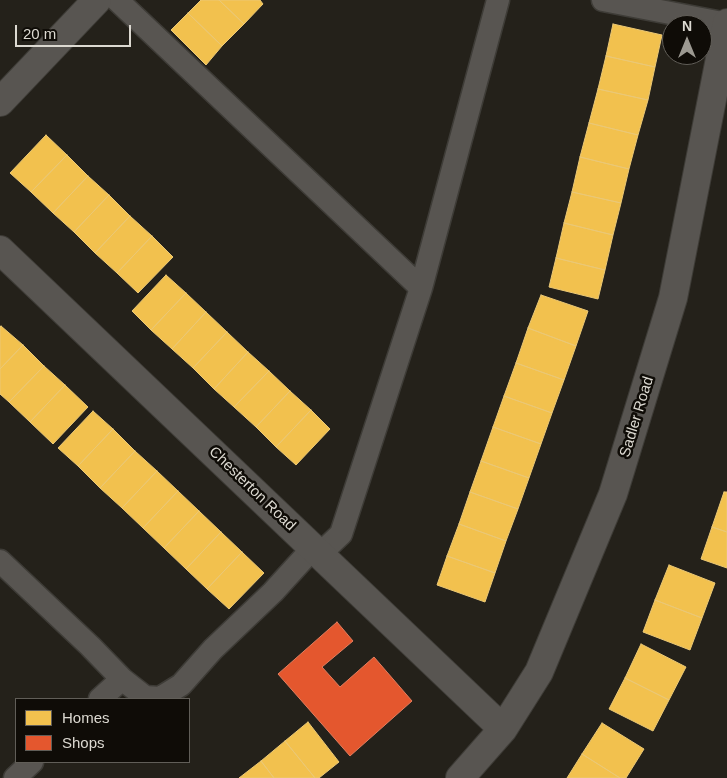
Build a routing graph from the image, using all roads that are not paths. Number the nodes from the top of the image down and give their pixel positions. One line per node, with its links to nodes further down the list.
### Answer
1 (97, 0): 6 (street)
2 (117, 0): 8 (lane)
3 (498, 0): 8 (lane)
4 (603, 0): 5 (lane)
5 (727, 23): 13 (street, Sadler Road)
6 (0, 102)
7 (0, 250): 9 (street, Chesterton Road)
8 (421, 288): 9 (lane)
9 (316, 551): 11 (lane); 13 (street, Chesterton Road)
10 (0, 561): 11 (lane)
11 (122, 680): 12 (lane)
12 (101, 698)
13 (503, 729): 16 (street, Sadler Road)
14 (31, 763): 15 (lane)
15 (15, 778)
16 (460, 778)

